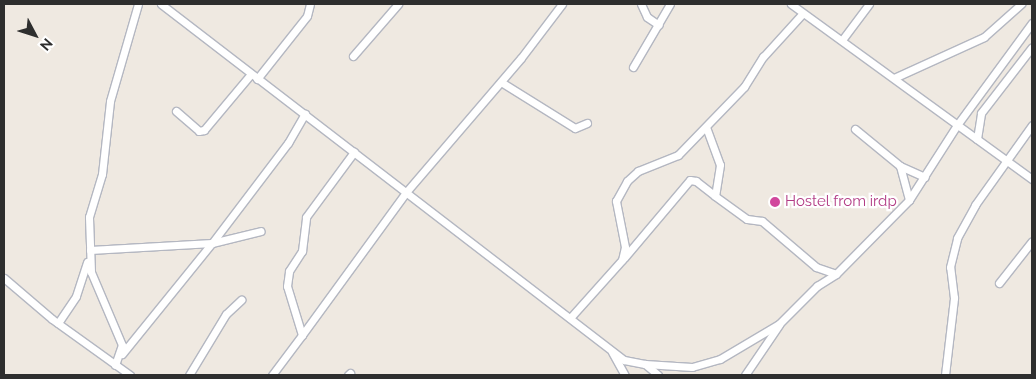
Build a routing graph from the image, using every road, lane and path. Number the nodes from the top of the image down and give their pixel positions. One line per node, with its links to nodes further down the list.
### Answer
1 (138, 4): 40 (street)
2 (161, 4): 18 (street)
3 (310, 4): 18 (street)
4 (398, 4): 16 (street)
5 (562, 4): 20 (street)
6 (641, 4): 13 (street)
7 (670, 4): 13 (street)
8 (791, 4): 11 (street)
9 (869, 4): 14 (street)
10 (1021, 4): 19 (street)
11 (803, 13): 14 (street); 26 (street)
12 (1032, 24): 24 (street)
13 (659, 25): 17 (street)
14 (842, 40): 19 (street)
15 (1032, 47): 28 (street)
16 (353, 56)
17 (633, 67)
18 (254, 76): 21 (street); 22 (street)
19 (894, 78): 24 (street)
20 (501, 82): 23 (street); 34 (street)
21 (176, 112)
22 (305, 114): 29 (street); 39 (street)
23 (587, 123)
24 (957, 125): 28 (street); 32 (street)
25 (1032, 125): 30 (street)
26 (706, 126): 35 (street); 42 (street)
27 (855, 129): 31 (street)
28 (978, 139): 30 (street)
29 (354, 152): 34 (street); 50 (street)
30 (1009, 160): 33 (street); 61 (street)
31 (900, 166): 32 (street); 36 (street)
32 (925, 177): 36 (street)
33 (1032, 179)
34 (406, 191): 47 (street); 50 (street)
35 (715, 196): 42 (street); 43 (street)
36 (909, 200): 43 (street)
37 (261, 231): 39 (street)
38 (1032, 241): 45 (street)
39 (212, 243): 40 (street); 52 (street)
40 (90, 250): 41 (street)
41 (88, 260): 48 (street); 52 (street)
42 (622, 260): 47 (street)
43 (836, 274): 49 (street)
44 (4, 278): 48 (street)
45 (999, 283)
46 (241, 300): 56 (street)
47 (570, 318): 51 (street)
48 (58, 323): 54 (street)
49 (779, 324): 53 (street); 60 (street)
50 (302, 335): 57 (street)
51 (609, 348): 53 (street); 58 (street)
52 (121, 354): 54 (street)
53 (645, 364): 59 (street)
54 (115, 365): 55 (street)
55 (130, 375)
56 (190, 375)
57 (272, 375)
58 (625, 375)
59 (658, 375)
60 (745, 375)
61 (945, 375)

